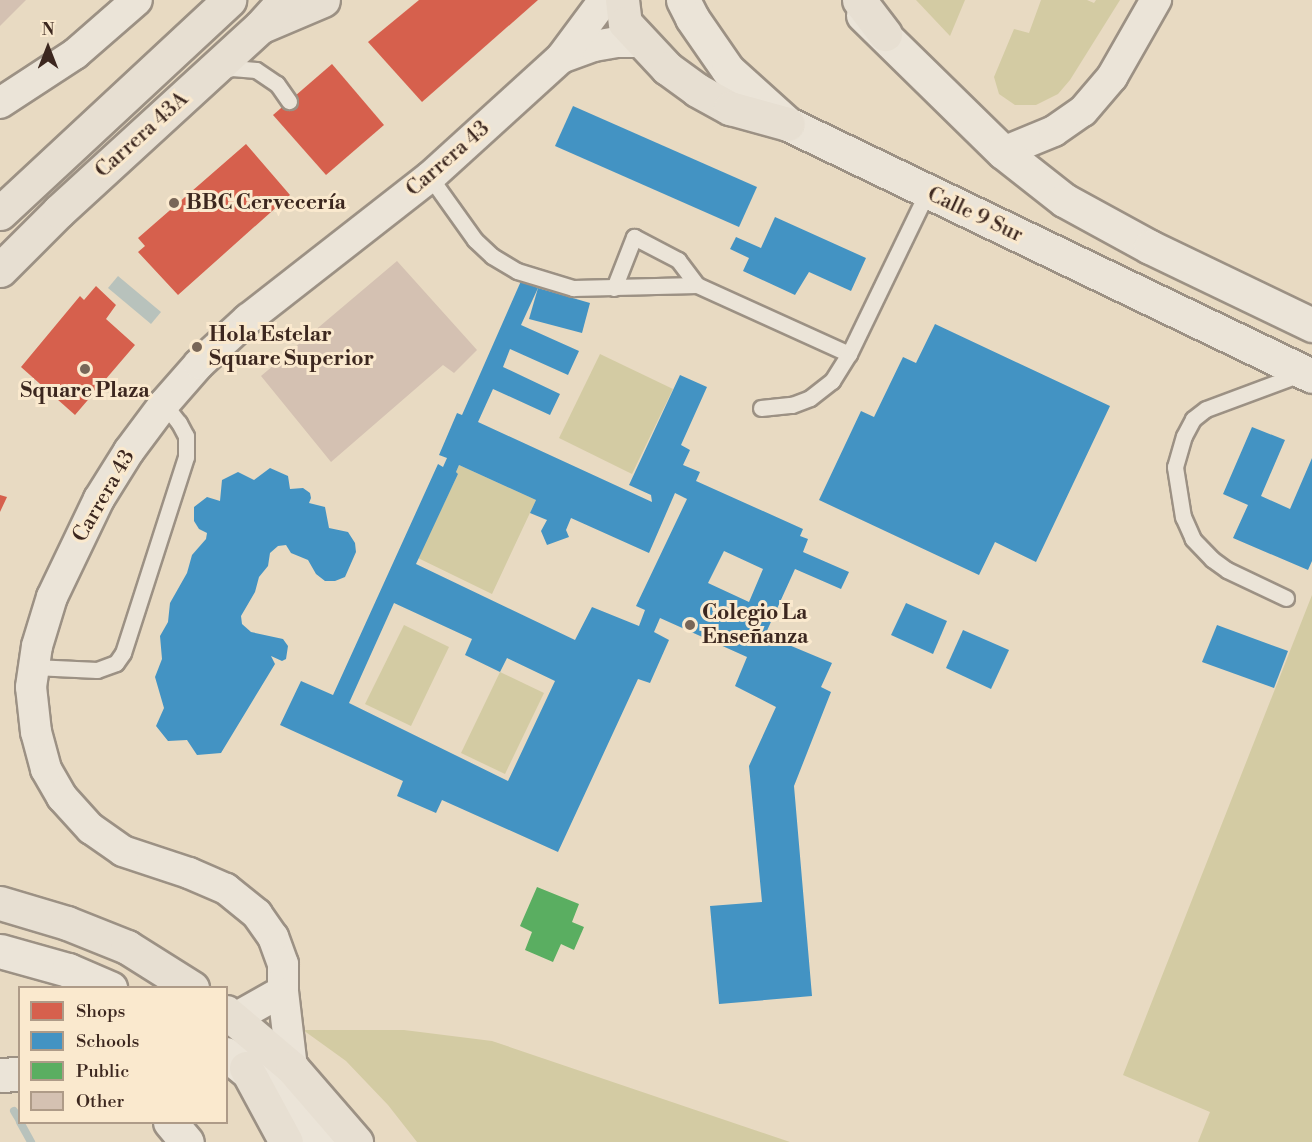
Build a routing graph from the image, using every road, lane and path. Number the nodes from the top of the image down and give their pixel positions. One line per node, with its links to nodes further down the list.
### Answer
1 (137, 0): 17 (street)
2 (284, 0): 11 (main road, Carrera 43A)
3 (323, 0): 11 (main road)
4 (604, 0): 14 (street, Carrera 43)
5 (622, 0): 13 (main road)
6 (846, 0): 12 (main road)
7 (859, 0): 12 (main road)
8 (1156, 0): 19 (street)
9 (225, 3): 22 (main road, Carrera 43A)
10 (689, 6): 18 (main road, Calle 9 Sur)
11 (260, 27): 15 (main road, Carrera 43A)
12 (885, 34): 19 (main road)
13 (641, 42): 14 (street, Carrera 43); 18 (main road)
14 (561, 58): 20 (street, Carrera 43)
15 (208, 75): 16 (lane); 23 (main road, Carrera 43A)
16 (289, 101)
17 (0, 103)
18 (788, 124): 21 (main road, Calle 9 Sur)
19 (1003, 152): 26 (main road)
20 (430, 177): 25 (lane); 29 (street, Carrera 43)
21 (927, 193): 27 (lane); 28 (main road, Calle 9 Sur)
22 (0, 213)
23 (0, 270)
24 (697, 285): 25 (lane); 25 (lane); 27 (lane)
25 (614, 288)
26 (1312, 326)
27 (849, 354): 30 (lane)
28 (1309, 374): 31 (lane)
29 (164, 404): 32 (street, Carrera 43); 32 (lane)
30 (761, 408)
31 (1286, 598)
32 (34, 666): 37 (street, Carrera 43)
33 (0, 903): 36 (main road)
34 (0, 951): 35 (main road)
35 (108, 986)
36 (190, 986)
37 (283, 991): 38 (street); 40 (street, Carrera 43)
38 (231, 1015): 40 (main road)
39 (236, 1061): 45 (main road); 46 (main road)
40 (292, 1068): 47 (main road)
41 (18, 1074): 42 (main road)
42 (0, 1075)
43 (172, 1124): 44 (main road)
44 (187, 1142)
45 (286, 1142)
46 (322, 1142)
47 (356, 1142)

